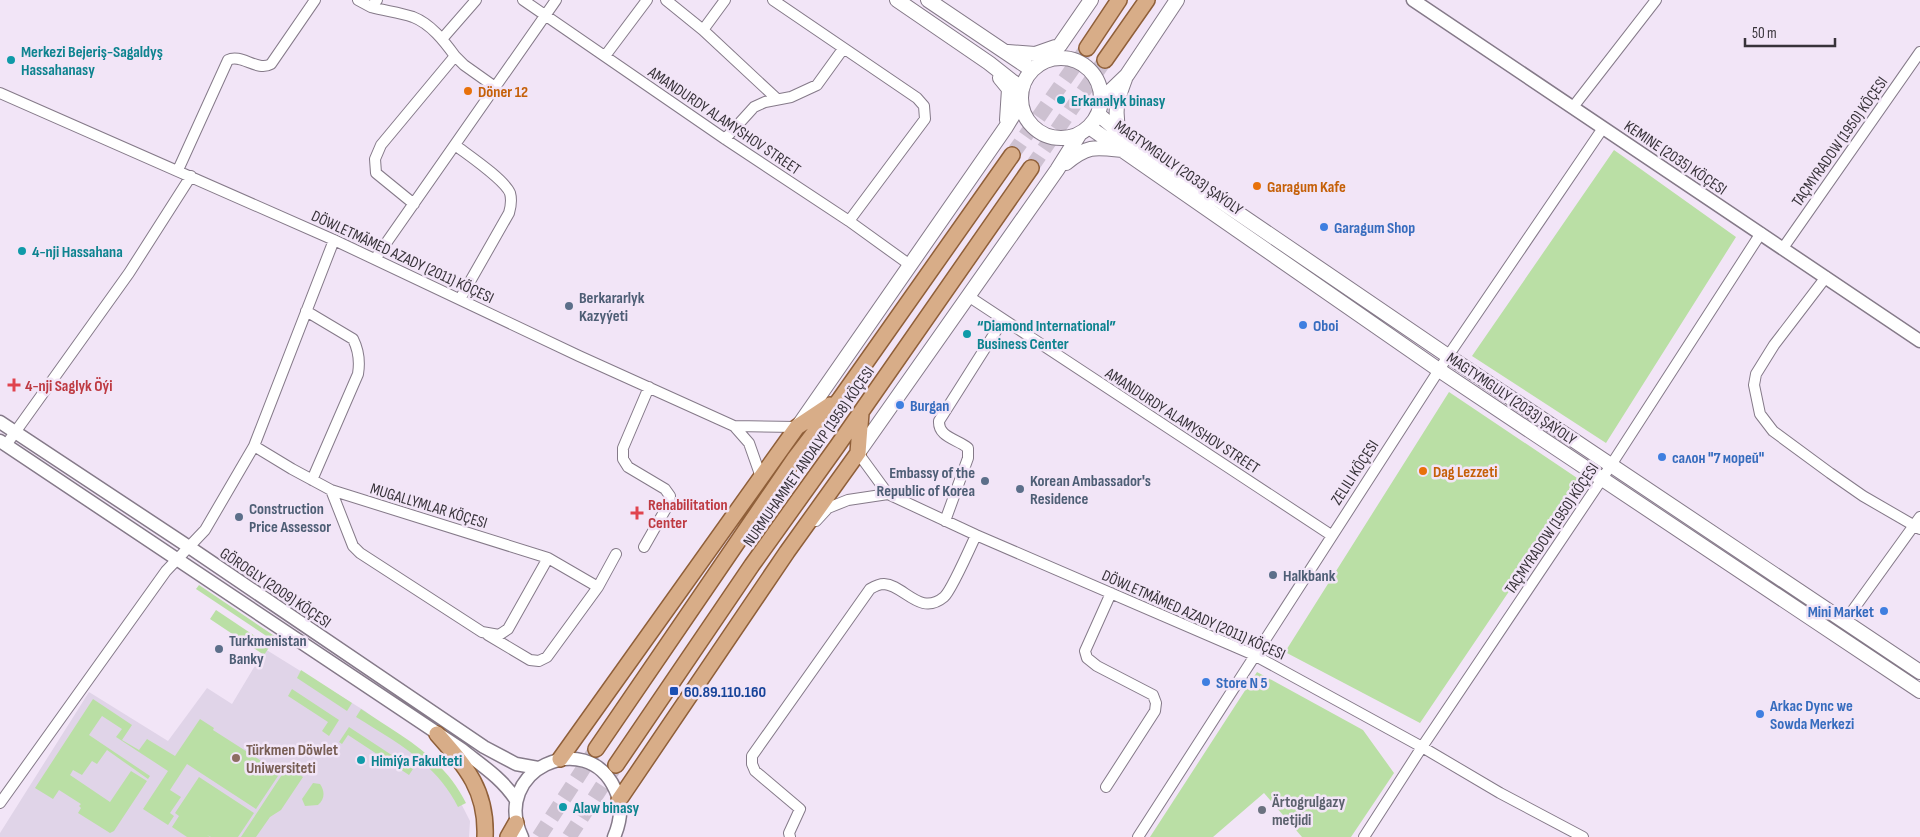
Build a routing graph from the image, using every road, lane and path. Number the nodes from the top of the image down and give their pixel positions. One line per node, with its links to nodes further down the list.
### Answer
1 (314, 0): 48 (street)
2 (358, 0): 18 (street)
3 (476, 0): 21 (street)
4 (523, 0): 19 (street, AMANDURDY ALAMYSHOV STREET)
5 (556, 0): 19 (street)
6 (647, 0): 28 (street)
7 (666, 0): 20 (street)
8 (726, 0): 20 (street)
9 (773, 0): 24 (street)
10 (897, 0): 30 (main road)
11 (928, 0): 25 (main road)
12 (1091, 0): 22 (main road)
13 (1119, 0): 23 (main road)
14 (1147, 0): 29 (main road)
15 (1177, 0): 32 (main road)
16 (1413, 0): 38 (street, KEMINE (2035) KÖÇESI)
17 (1656, 0): 38 (street)
18 (374, 3): 21 (street)
19 (545, 15): 28 (street, AMANDURDY ALAMYSHOV STREET); 33 (street)
20 (703, 30): 36 (street)
21 (442, 39): 27 (street)
22 (1060, 45): 25 (main road); 31 (main road)
23 (1087, 48)
24 (843, 49): 36 (street); 52 (street)
25 (1002, 51): 31 (main road)
26 (1920, 52): 55 (street, TAÇMYRADOW (1950) KÖÇESI)
27 (455, 56): 33 (street); 51 (street)
28 (604, 56): 43 (street, AMANDURDY ALAMYSHOV STREET)
29 (1106, 60)
30 (989, 63): 35 (main road); 39 (main road)
31 (1038, 65): 35 (main road); 37 (main road)
32 (1127, 75): 37 (main road); 42 (main road)
33 (495, 87): 44 (street)
34 (0, 93): 48 (street, DÖWLETMÄMED AZADY (2011) KÖÇESI)
35 (1021, 95): 39 (main road); 41 (main road)
36 (778, 99): 43 (street)
37 (1100, 107): 41 (main road); 42 (main road, MAGTYMGULY (2033) ŞAÝOLY)
38 (1573, 107): 40 (street, KEMINE (2035) KÖÇESI)
39 (1006, 127): 57 (main road)
40 (1603, 128): 53 (street, KEMINE (2035) KÖÇESI); 64 (street, ZELILI KÖÇESI)
41 (1084, 130): 45 (main road, MAGTYMGULY (2033) ŞAÝOLY); 49 (main road)
42 (1119, 132): 64 (main road, MAGTYMGULY (2033) ŞAÝOLY)
43 (725, 139): 52 (street, AMANDURDY ALAMYSHOV STREET)
44 (455, 145): 51 (street); 60 (street)
45 (1126, 151): 49 (main road); 65 (main road, MAGTYMGULY (2033) ŞAÝOLY)
46 (1012, 156): 67 (main road, NURMUHAMMET ANDALYP (1958) KÖÇESI)
47 (1031, 168): 68 (main road, NURMUHAMMET ANDALYP (1958) KÖÇESI)
48 (178, 170): 50 (street, DÖWLETMÄMED AZADY (2011) KÖÇESI)
49 (1057, 170): 59 (main road)
50 (190, 176): 54 (street, DÖWLETMÄMED AZADY (2011) KÖÇESI); 72 (street)
51 (414, 204): 56 (street)
52 (849, 221): 57 (street, AMANDURDY ALAMYSHOV STREET)
53 (1761, 233): 55 (street, KEMINE (2035) KÖÇESI); 76 (street, TAÇMYRADOW (1950) KÖÇESI)
54 (334, 240): 56 (street, DÖWLETMÄMED AZADY (2011) KÖÇESI); 61 (street)
55 (1783, 248): 58 (street, KEMINE (2035) KÖÇESI)
56 (375, 259): 60 (street, DÖWLETMÄMED AZADY (2011) KÖÇESI)
57 (910, 265): 71 (main road)
58 (1826, 278): 63 (street, KEMINE (2035) KÖÇESI); 83 (street)
59 (968, 296): 62 (street, AMANDURDY ALAMYSHOV STREET); 75 (main road)
60 (460, 299): 66 (street, DÖWLETMÄMED AZADY (2011) KÖÇESI)
61 (306, 311): 74 (street); 79 (street)
62 (1003, 320): 82 (street); 85 (street, AMANDURDY ALAMYSHOV STREET)
63 (1920, 341)
64 (1448, 356): 65 (street, ZELILI KÖÇESI); 76 (main road, MAGTYMGULY (2033) ŞAÝOLY)
65 (1439, 370): 78 (main road, MAGTYMGULY (2033) ŞAÝOLY); 85 (street, ZELILI KÖÇESI)
66 (649, 387): 70 (street, DÖWLETMÄMED AZADY (2011) KÖÇESI); 88 (street)
67 (840, 399): 71 (main road); 86 (main road, NURMUHAMMET ANDALYP (1958) KÖÇESI)
68 (861, 412): 75 (main road); 93 (main road, NURMUHAMMET ANDALYP (1958) KÖÇESI)
69 (0, 422): 72 (street, GÖROGLY (2009) KÖÇESI)
70 (734, 426): 71 (street, DÖWLETMÄMED AZADY (2011) KÖÇESI); 77 (street, NURMUHAMMET ANDALYP (1958) KÖÇESI)
71 (797, 427): 77 (main road)
72 (16, 432): 73 (street); 87 (street, GÖROGLY (2009) KÖÇESI)
73 (3, 443): 92 (street, GÖROGLY (2009) KÖÇESI)
74 (254, 446): 79 (street, MUGALLYMLAR KÖÇESI); 87 (street)
75 (858, 453): 81 (street, DÖWLETMÄMED AZADY (2011) KÖÇESI); 89 (main road)
76 (1611, 465): 78 (street, TAÇMYRADOW (1950) KÖÇESI); 96 (main road, MAGTYMGULY (2033) ŞAÝOLY)
77 (760, 477): 86 (main road); 104 (main road)
78 (1602, 479): 100 (main road, MAGTYMGULY (2033) ŞAÝOLY); 102 (street, TAÇMYRADOW (1950) KÖÇESI)
79 (312, 480): 80 (street, MUGALLYMLAR KÖÇESI)
80 (331, 490): 91 (street, MUGALLYMLAR KÖÇESI); 97 (street)
81 (888, 494): 82 (street, DÖWLETMÄMED AZADY (2011) KÖÇESI); 89 (street)
82 (945, 520): 84 (street, DÖWLETMÄMED AZADY (2011) KÖÇESI)
83 (1918, 524): 96 (street)
84 (976, 535): 95 (street, DÖWLETMÄMED AZADY (2011) KÖÇESI); 117 (street)
85 (1331, 535): 98 (street, ZELILI KÖÇESI)
86 (738, 542): 103 (main road, NURMUHAMMET ANDALYP (1958) KÖÇESI)
87 (189, 547): 92 (street); 106 (street, GÖROGLY (2009) KÖÇESI)
88 (644, 547)
89 (787, 552): 93 (main road); 109 (main road)
90 (616, 554): 94 (street)
91 (548, 558): 94 (street, MUGALLYMLAR KÖÇESI); 97 (street)
92 (177, 559): 101 (street, GÖROGLY (2009) KÖÇESI); 110 (street)
93 (752, 565): 105 (main road, NURMUHAMMET ANDALYP (1958) KÖÇESI)
94 (598, 587): 97 (street)
95 (1111, 593): 98 (street, DÖWLETMÄMED AZADY (2011) KÖÇESI); 107 (street)
96 (1845, 621): 99 (main road, MAGTYMGULY (2033) ŞAÝOLY)
97 (482, 632)
98 (1254, 655): 102 (street, DÖWLETMÄMED AZADY (2011) KÖÇESI); 118 (street, ZELILI KÖÇESI)
99 (1920, 672)
100 (1920, 691)
101 (437, 734): 108 (street, GÖROGLY (2009) KÖÇESI); 113 (main road)
102 (1422, 747): 119 (street, TAÇMYRADOW (1950) KÖÇESI); 120 (street, DÖWLETMÄMED AZADY (2011) KÖÇESI)
103 (596, 749)
104 (560, 760): 106 (street); 109 (street)
105 (616, 765)
106 (538, 768): 108 (street)
107 (1106, 787)
108 (516, 800): 112 (street)
109 (619, 800): 111 (street)
110 (0, 803)
111 (619, 823): 115 (street); 116 (street)
112 (519, 830): 114 (main road)
113 (485, 837)
114 (508, 837)
115 (614, 837)
116 (628, 837)
117 (790, 837)
118 (1138, 837)
119 (1364, 837)
120 (1583, 837)

